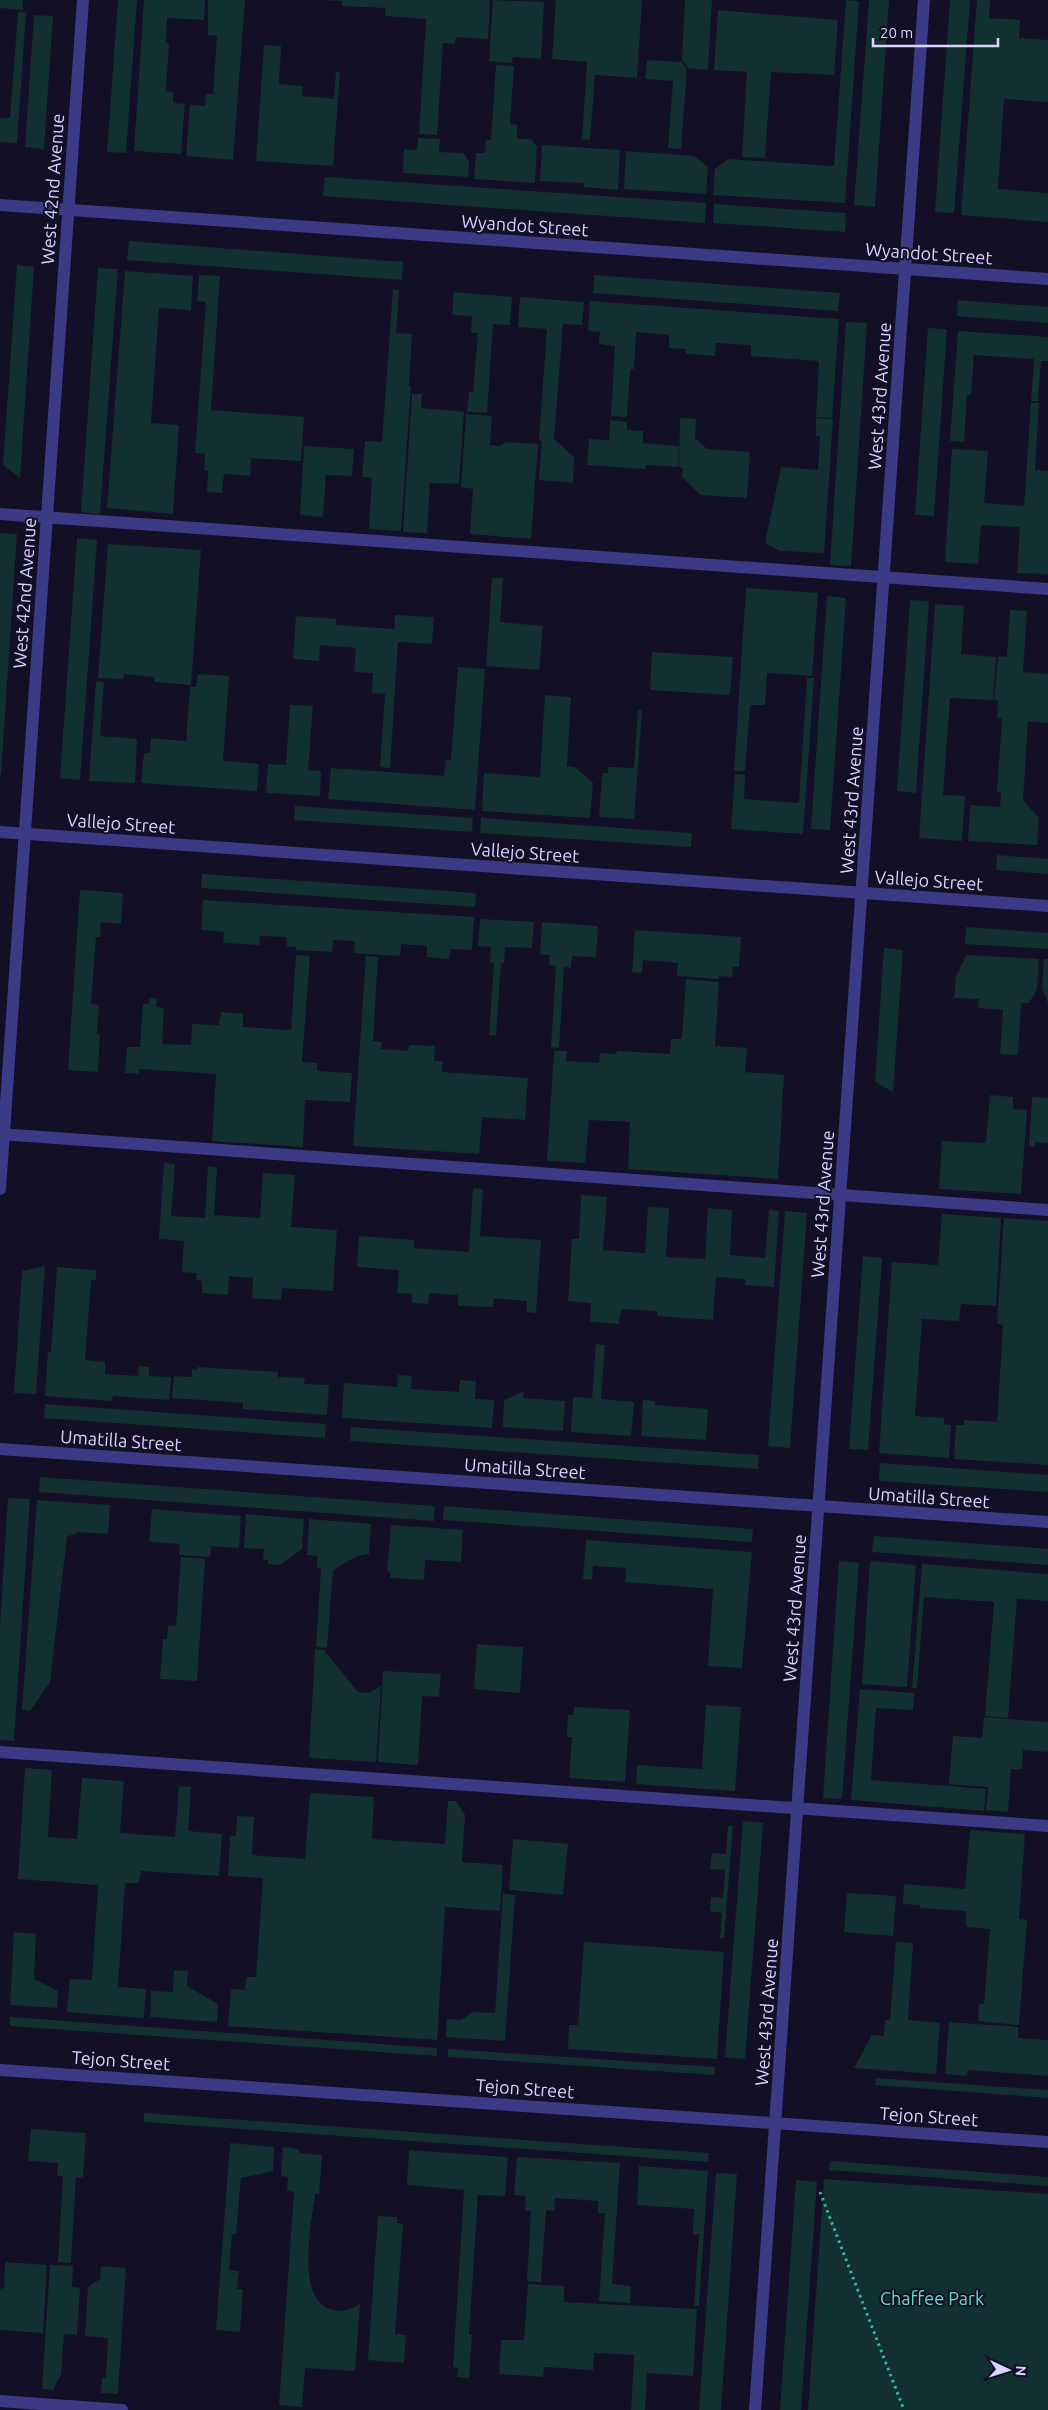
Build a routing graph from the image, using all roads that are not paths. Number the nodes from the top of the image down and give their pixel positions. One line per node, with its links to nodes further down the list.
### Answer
1 (83, 0): 4 (street, West 42nd Avenue)
2 (924, 0): 5 (street, West 43rd Avenue)
3 (0, 205): 4 (street, Wyandot Street)
4 (68, 210): 5 (street, Wyandot Street); 8 (street, West 42nd Avenue)
5 (905, 269): 6 (street, Wyandot Street); 9 (street, West 43rd Avenue)
6 (1048, 279)
7 (0, 514): 8 (street)
8 (47, 518): 9 (street); 12 (street, West 42nd Avenue)
9 (884, 577): 10 (street); 13 (street, West 43rd Avenue)
10 (1048, 589)
11 (0, 832): 12 (street, Vallejo Street)
12 (25, 834): 13 (street, Vallejo Street); 15 (street, West 42nd Avenue)
13 (862, 893): 14 (street, Vallejo Street); 17 (street, West 43rd Avenue)
14 (1048, 906)
15 (2, 1134): 16 (street, West 42nd Avenue); 17 (street)
16 (0, 1189)
17 (840, 1195): 18 (street); 20 (street, West 43rd Avenue)
18 (1048, 1210)
19 (0, 1449): 20 (street, Umatilla Street)
20 (819, 1506): 21 (street, Umatilla Street); 23 (street, West 43rd Avenue)
21 (1048, 1522)
22 (0, 1752): 23 (street)
23 (798, 1808): 24 (street); 26 (street, West 43rd Avenue)
24 (1048, 1826)
25 (0, 2070): 26 (street, Tejon Street)
26 (776, 2123): 27 (street, Tejon Street); 30 (street, West 43rd Avenue)
27 (1048, 2142)
28 (0, 2402): 29 (street)
29 (122, 2410)
30 (755, 2410)

